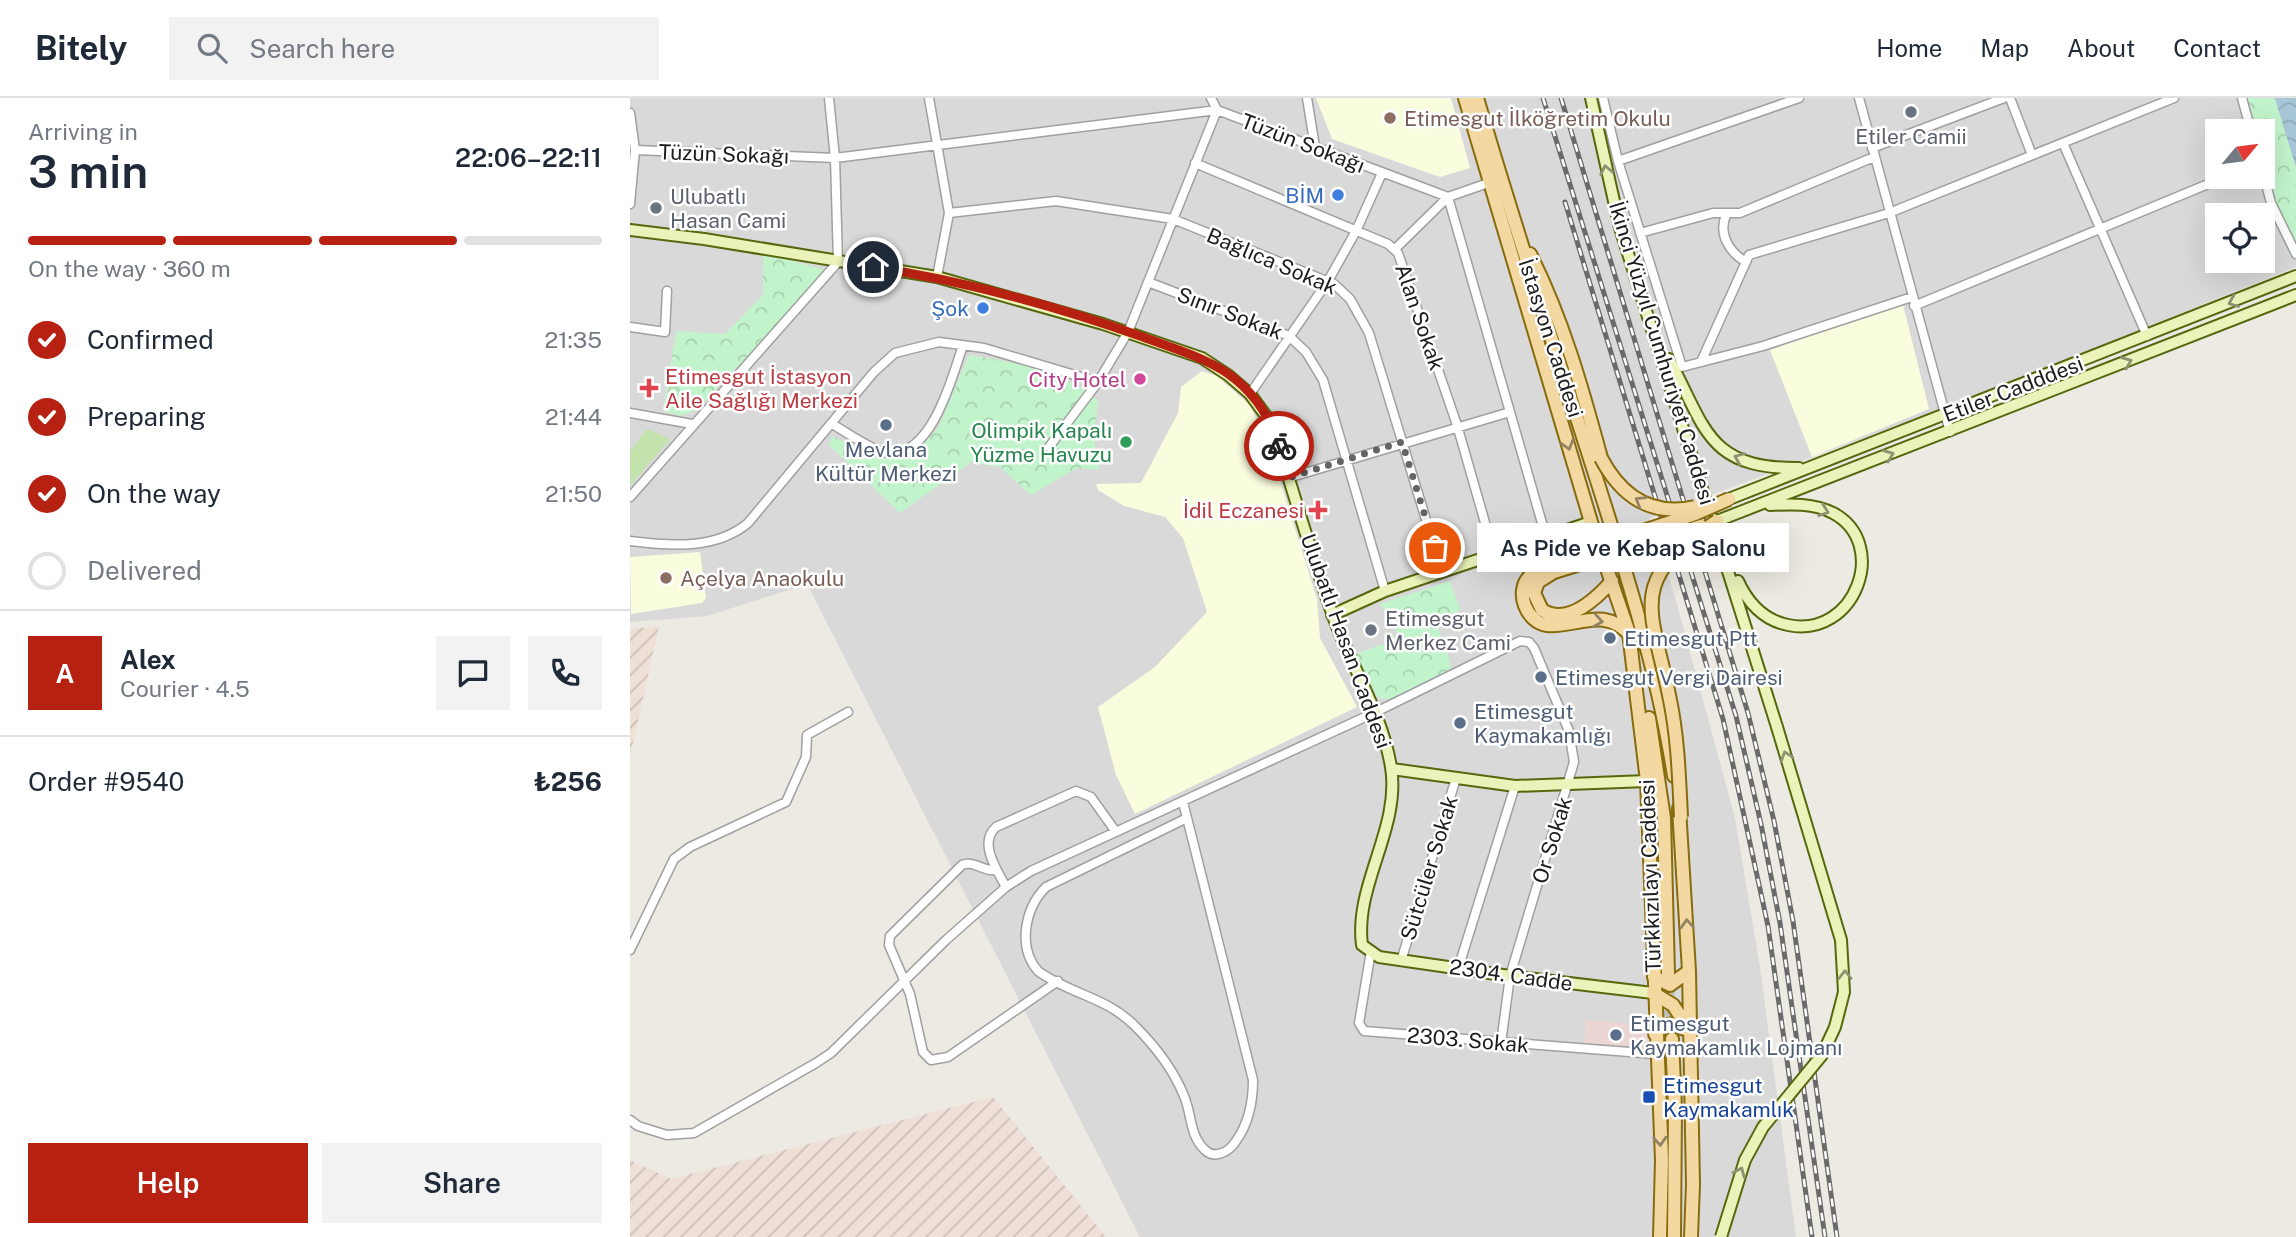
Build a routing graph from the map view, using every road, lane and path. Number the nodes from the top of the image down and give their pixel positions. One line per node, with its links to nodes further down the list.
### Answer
1 (829, 98): 24 (street)
2 (929, 98): 19 (street)
3 (1211, 98): 15 (street)
4 (1307, 98): 20 (street)
5 (1465, 98): 28 (main road, İstasyon Caddesi)
6 (1477, 98): 36 (main road, İstasyon Caddesi)
7 (1591, 98): 55 (main road, İkinci Yüzyıl Cumhuriyet Caddesi, one-way to 7)
8 (1603, 98): 25 (street)
9 (1799, 98): 25 (street)
10 (1858, 98): 22 (street)
11 (2004, 98): 22 (street)
12 (2010, 98): 23 (street)
13 (2242, 98): 17 (street)
14 (2171, 99): 18 (street)
15 (1217, 110): 19 (street, Tüzün Sokağı); 20 (street, Tüzün Sokağı); 26 (street)
16 (630, 113): 21 (street)
17 (2248, 119)
18 (2063, 143): 23 (street); 38 (street)
19 (937, 146): 24 (street, Tüzün Sokağı); 33 (street)
20 (1315, 147): 27 (street, Tüzün Sokağı)
21 (635, 150): 24 (street, Tüzün Sokağı); 32 (street)
22 (1873, 152): 34 (street); 35 (street)
23 (2032, 155): 34 (street)
24 (835, 158): 44 (street)
25 (1618, 161): 41 (street)
26 (1195, 163): 37 (street); 40 (street, Alan Sokak)
27 (1382, 173): 31 (street, Tüzün Sokağı); 40 (street)
28 (1491, 182): 31 (street); 77 (main road, İstasyon Caddesi, one-way to 77)
29 (2205, 185): 38 (street)
30 (2267, 189): 43 (street)
31 (1448, 197): 42 (street); 62 (street)
32 (630, 204)
33 (949, 213): 37 (street, Bağlıca Sokak); 47 (street)
34 (1889, 213): 45 (street); 52 (street)
35 (1726, 215): 41 (street); 45 (street)
36 (1512, 216): 75 (main road, one-way to 36, bridge); 85 (main road, İstasyon Caddesi)
37 (1173, 219): 48 (street, Bağlıca Sokak); 49 (street)
38 (2100, 229): 52 (street); 57 (street)
39 (630, 230): 44 (main road, Ulubatlı Hasan Caddesi)
40 (1356, 231): 42 (street, Alan Sokak); 48 (street)
41 (1640, 233): 59 (street)
42 (1395, 249): 67 (street, Alan Sokak)
43 (2296, 254)
44 (838, 262): 47 (main road, Ulubatlı Hasan Caddesi); 65 (street)
45 (1746, 262): 59 (street)
46 (2296, 276): 57 (main road, Etiler Cadddesi, one-way to 57)
47 (937, 277): 54 (main road, Ulubatlı Hasan Caddesi)
48 (1328, 281): 56 (street); 69 (street, Bağlıca Sokak)
49 (1148, 282): 54 (street); 56 (street, Sınır Sokak)
50 (667, 291): 53 (street)
51 (2296, 295): 68 (main road, one-way to 51)
52 (1913, 301): 59 (street); 64 (street)
53 (630, 327)
54 (1128, 332): 60 (street); 61 (main road, Ulubatlı Hasan Caddesi)
55 (1655, 334): 72 (main road, one-way to 55); 81 (main road, İkinci Yüzyıl Cumhuriyet Caddesi)
56 (1289, 336): 61 (street); 71 (street, Sınır Sokak)
57 (2147, 336): 64 (main road, Etiler Cadddesi)
58 (963, 345): 60 (street); 66 (street); 66 (street)
59 (1701, 362)
60 (1098, 382): 70 (street)
61 (1250, 394): 73 (main road, Ulubatlı Hasan Caddesi)
62 (1510, 412): 67 (street); 79 (street)
63 (630, 413): 65 (street)
64 (1944, 416): 68 (street); 72 (main road, Etiler Cadddesi)
65 (692, 424): 74 (street)
66 (832, 424): 80 (street)
67 (1457, 425): 69 (street); 82 (street, Alan Sokak)
68 (1950, 432): 76 (main road, one-way to 68)
69 (1402, 442): 71 (street); 84 (street, Bağlıca Sokak)
70 (1049, 447)
71 (1346, 460): 73 (street); 87 (street, Sınır Sokak)
72 (1805, 468): 75 (main road, Etiler Cadddesi)
73 (1288, 478): 88 (main road, Ulubatlı Hasan Caddesi)
74 (630, 497)
75 (1729, 499): 83 (main road, bridge)
76 (1757, 506): 78 (main road); 81 (main road, one-way to 81)
77 (1591, 522): 79 (main road); 86 (main road, Türkkızılayı Caddesi)
78 (1717, 522): 83 (main road, bridge); 98 (main road, bridge)
79 (1546, 537): 82 (main road)
80 (630, 541)
81 (1721, 542): 123 (main road, İkinci Yüzyıl Cumhuriyet Caddesi, one-way to 81, bridge)
82 (1494, 554): 83 (main road); 84 (main road)
83 (1553, 566): 86 (main road); 89 (main road, one-way to 89)
84 (1443, 572): 87 (main road)
85 (1628, 577): 98 (main road, Türkkızılayı Caddesi)
86 (1612, 581): 89 (main road, Türkkızılayı Caddesi)
87 (1385, 591): 88 (main road)
88 (1332, 615): 91 (main road, Ulubatlı Hasan Caddesi)
89 (1629, 633): 94 (main road, Türkkızılayı Caddesi); 108 (main road)
90 (848, 712): 103 (street)
91 (1376, 712): 92 (main road, Ulubatlı Hasan Caddesi); 95 (street, Or Sokak); 97 (street)
92 (1392, 769): 93 (main road); 104 (main road, Ulubatlı Hasan Caddesi)
93 (1456, 778): 96 (main road); 105 (street, Sütcüler Sokak)
94 (1647, 781): 95 (main road); 110 (main road, Türkkızılayı Caddesi)
95 (1570, 783): 96 (main road); 109 (street, Or Sokak)
96 (1515, 786): 106 (street)
97 (1183, 802): 99 (street); 100 (street)
98 (1681, 817): 107 (main road, Türkkızılayı Caddesi, one-way to 98)
99 (1187, 818): 112 (street); 112 (street)
100 (1116, 832): 101 (street); 102 (street)
101 (996, 870): 102 (street); 111 (street)
102 (1006, 887): 111 (street)
103 (630, 950)
104 (1371, 951): 105 (main road, 2304. Cadde); 117 (street, 2303. Sokak)
105 (1402, 958): 106 (main road, 2304. Cadde)
106 (1458, 969): 109 (main road, 2304. Cadde)
107 (1689, 971): 110 (main road); 114 (main road, Türkkızılayı Caddesi)
108 (1668, 974)
109 (1510, 976): 113 (main road, 2304. Cadde); 117 (street, Or Sokak)
110 (1654, 977): 113 (main road, Türkkızılayı Caddesi)
111 (904, 980): 112 (street); 119 (street)
112 (1058, 981)
113 (1653, 993): 114 (main road); 115 (main road, Türkkızılayı Caddesi)
114 (1690, 1031): 115 (main road); 122 (main road, Türkkızılayı Caddesi)
115 (1655, 1034): 118 (main road, Türkkızılayı Caddesi)
116 (1672, 1039): 121 (main road)
117 (1501, 1043): 118 (street, 2303. Sokak)
118 (1655, 1054): 120 (main road, Türkkızılayı Caddesi, one-way to 120)
119 (630, 1120)
120 (1660, 1237)
121 (1674, 1237)
122 (1691, 1237)
123 (1721, 1237)

